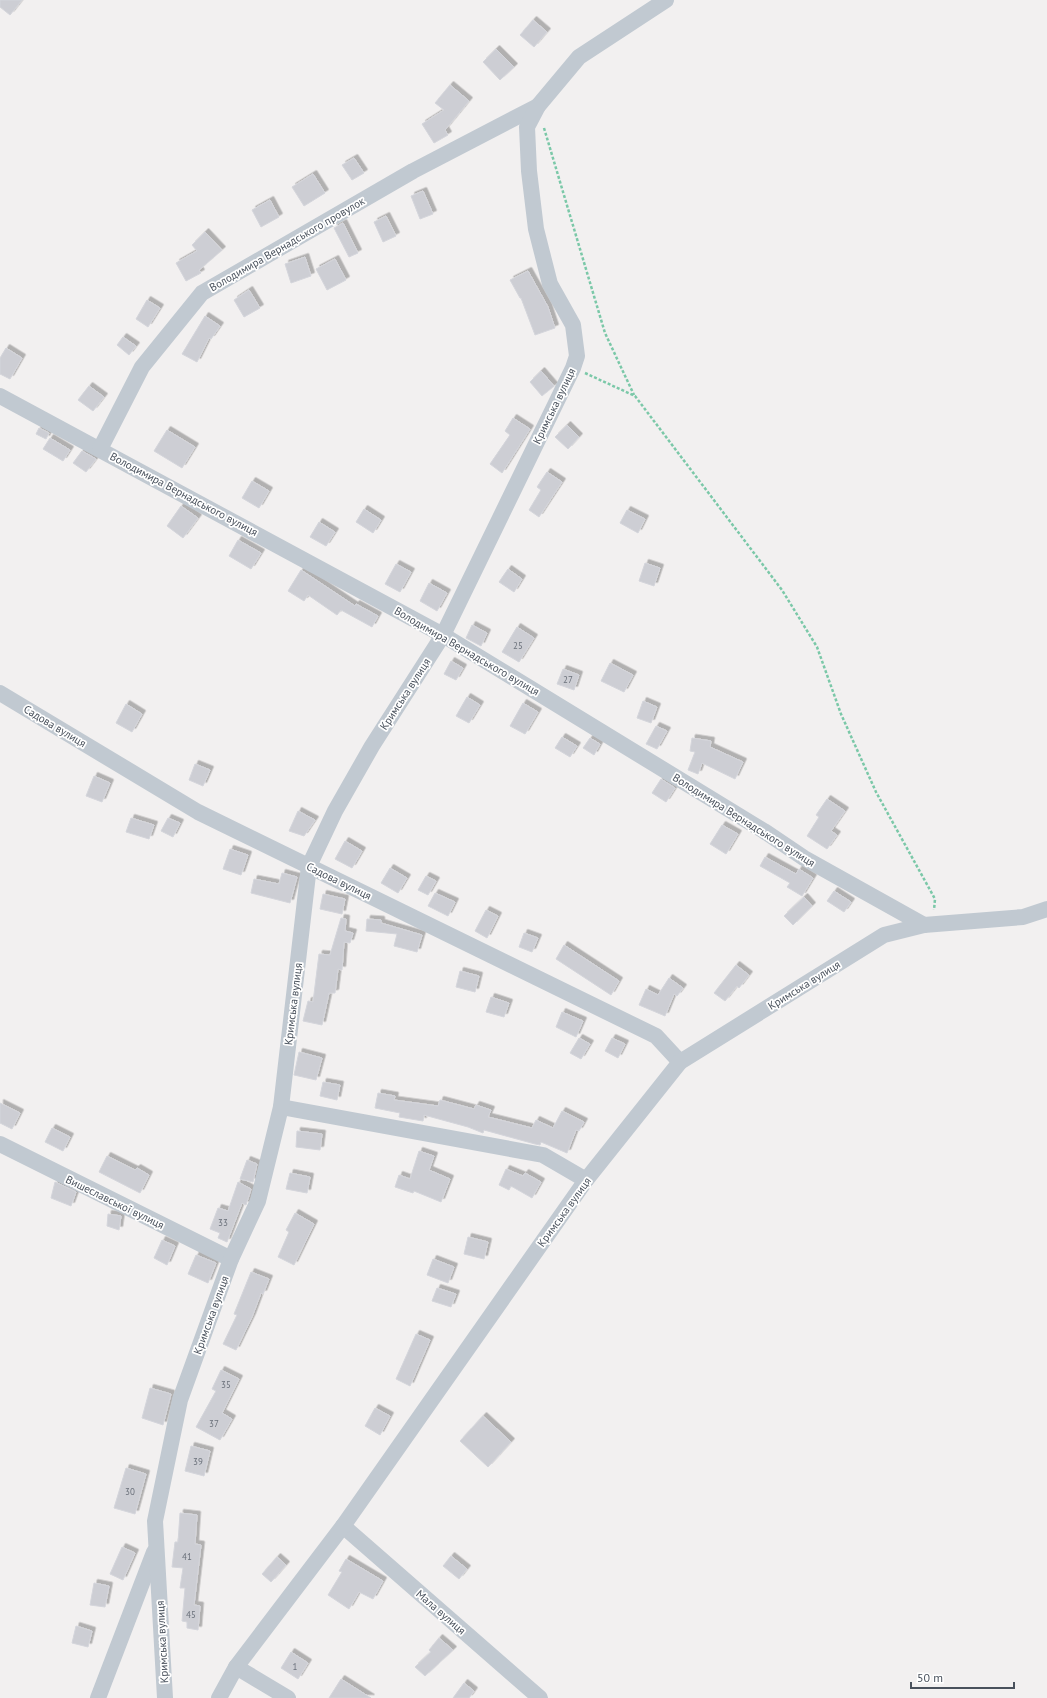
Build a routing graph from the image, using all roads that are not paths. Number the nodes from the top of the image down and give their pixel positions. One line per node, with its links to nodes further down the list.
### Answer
1 (666, 0): 2 (street)
2 (538, 106): 4 (street, Володимира Вернадського провулок); 5 (street, Кримська вулиця)
3 (0, 396): 4 (street, Володимира Вернадського вулиця)
4 (100, 449): 5 (street, Володимира Вернадського вулиця)
5 (443, 635): 7 (street, Кримська вулиця); 9 (street, Володимира Вернадського вулиця)
6 (0, 693): 7 (street, Садова вулиця)
7 (309, 866): 10 (street, Садова вулиця); 11 (street, Кримська вулиця)
8 (1047, 909): 9 (street, Кримська вулиця)
9 (924, 925): 10 (street, Кримська вулиця)
10 (680, 1062): 13 (street, Кримська вулиця)
11 (282, 1107): 13 (street); 14 (street, Кримська вулиця)
12 (0, 1144): 14 (street, Вишеславської вулиця)
13 (586, 1180): 15 (street, Кримська вулиця)
14 (231, 1259): 16 (street, Кримська вулиця)
15 (343, 1526): 17 (street, Кримська вулиця); 22 (street, Мала вулиця)
16 (156, 1547): 18 (street); 19 (street, Кримська вулиця)
17 (236, 1667): 20 (street, Кримська вулиця); 21 (street)
18 (98, 1698)
19 (166, 1698)
20 (219, 1698)
21 (288, 1698)
22 (540, 1698)

